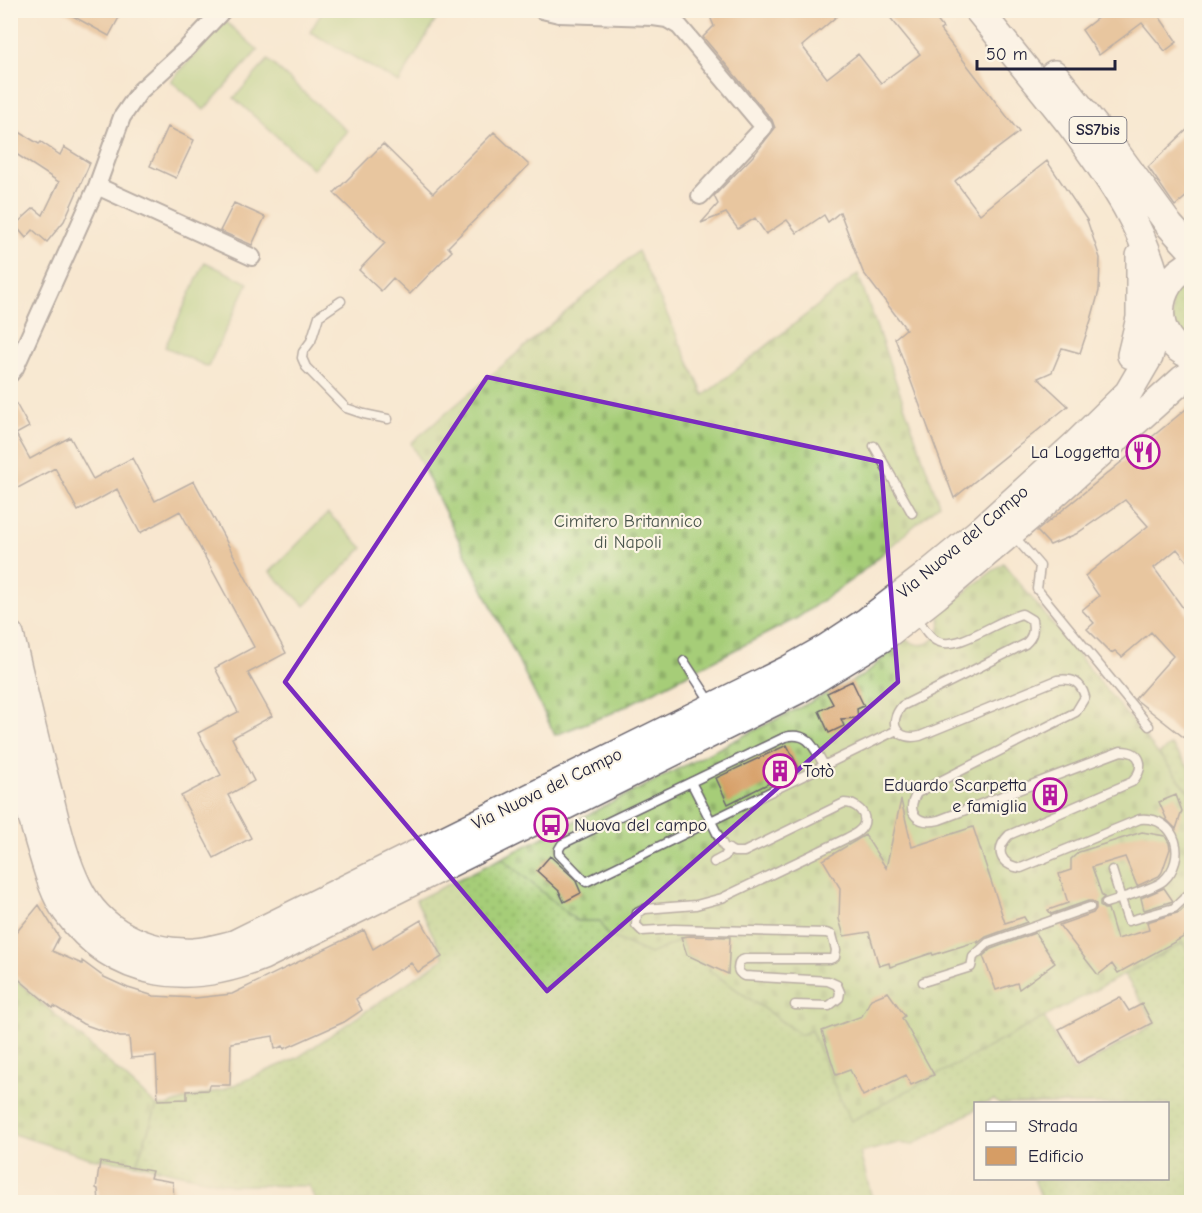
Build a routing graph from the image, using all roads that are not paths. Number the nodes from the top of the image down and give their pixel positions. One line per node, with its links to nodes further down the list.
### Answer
1 (223, 10): 5 (street)
2 (542, 10): 6 (street)
3 (978, 10): 7 (main road, SS7bis)
4 (1003, 10): 8 (main road, SS7bis)
5 (98, 186): 9 (street); 13 (street)
6 (700, 196)
7 (1137, 225): 11 (main road); 16 (main road)
8 (1187, 240): 11 (main road)
9 (252, 257)
10 (341, 301): 15 (lane)
11 (1160, 308): 12 (main road); 16 (main road, Via Nuova del Campo)
12 (1191, 356)
13 (10, 374)
14 (1191, 374): 19 (main road, Via Nuova del Campo)
15 (388, 419)
16 (1101, 419): 23 (main road, Via Nuova del Campo)
17 (874, 446): 18 (lane)
18 (912, 513)
19 (1011, 532): 20 (main road, Via Nuova del Campo); 24 (lane)
20 (913, 613): 25 (lane); 26 (main road, Via Nuova del Campo)
21 (10, 635): 23 (main road, Via Nuova del Campo)
22 (684, 661): 23 (lane)
23 (714, 707)
24 (1149, 726)
25 (897, 730): 27 (lane); 34 (lane)
26 (10, 732)
27 (824, 765): 28 (lane); 29 (lane)
28 (692, 782): 29 (lane); 29 (lane)
29 (711, 821): 30 (lane)
30 (729, 849): 31 (lane); 38 (lane)
31 (714, 862)
32 (1113, 870): 34 (lane)
33 (1191, 891): 34 (lane)
34 (1120, 898): 35 (lane)
35 (1106, 903)
36 (1090, 907): 37 (lane)
37 (923, 982)
38 (795, 1005)

